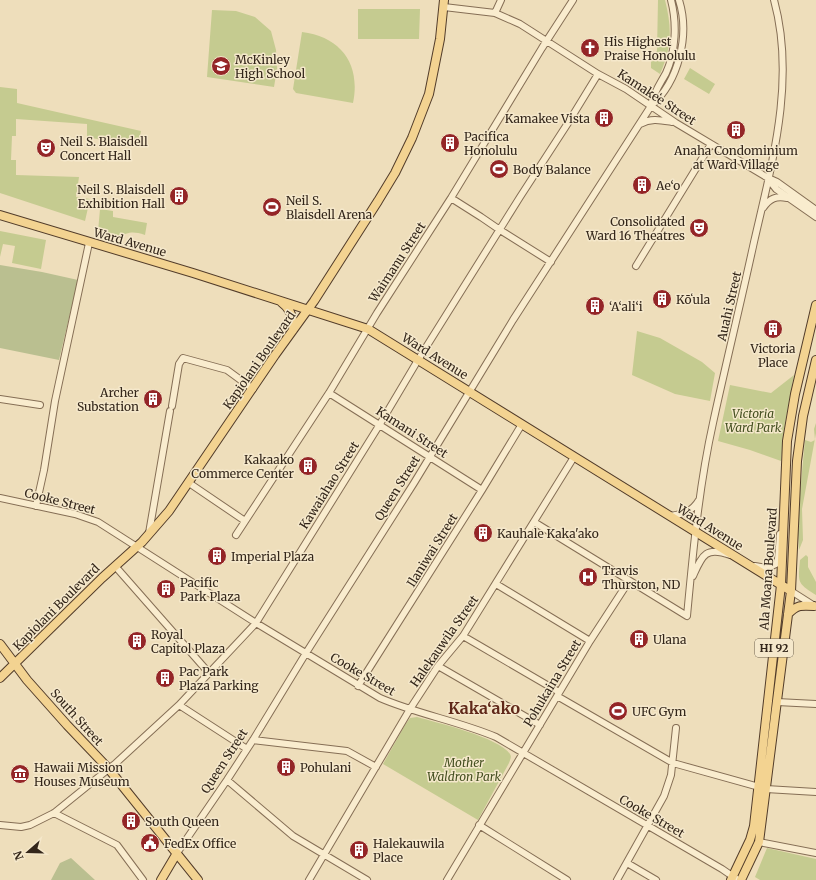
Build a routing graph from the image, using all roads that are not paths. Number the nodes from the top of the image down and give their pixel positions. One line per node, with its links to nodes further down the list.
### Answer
1 (501, 0): 7 (street)
2 (573, 0): 8 (street, Waimanu Street)
3 (671, 0): 10 (street, Queen Street)
4 (679, 0): 10 (street, Queen Street)
5 (774, 0): 14 (street, Auahi Street)
6 (444, 4): 7 (street, Kamakeʻe Street); 27 (main road, Kapiolani Boulevard)
7 (495, 13): 8 (street, Kamakeʻe Street)
8 (547, 41): 9 (street, Kamakeʻe Street); 15 (street, Waimanu Street)
9 (598, 74): 10 (street, Kamakeʻe Street); 21 (street, Kawaiahao Street)
10 (651, 106): 11 (street, Kamakeʻe Street); 12 (street, Queen Street)
11 (676, 123): 12 (street); 13 (street, Kamakeʻe Street)
12 (639, 125): 23 (street, Queen Street)
13 (711, 144): 14 (street, Kamakeʻe Street); 24 (street)
14 (768, 178): 16 (street, Kamakeʻe Street); 17 (street, Kamakeʻe Street); 18 (street, Auahi Street)
15 (451, 198): 21 (street); 28 (street, Waimanu Street)
16 (788, 198): 18 (street); 20 (street, Kamakeʻe Street)
17 (816, 210)
18 (761, 211): 45 (street, Auahi Street)
19 (1, 216): 22 (main road, Ward Avenue)
20 (816, 217)
21 (500, 230): 23 (street); 30 (street, Kawaiahao Street)
22 (89, 243): 25 (main road, Ward Avenue); 46 (street)
23 (551, 262): 33 (street, Queen Street)
24 (636, 266)
25 (274, 299): 27 (main road, Ward Avenue); 29 (main road)
26 (816, 306): 43 (main road, Ala Moana Boulevard / HI 92)
27 (308, 310): 28 (main road, Ward Avenue); 29 (main road, Kapiolani Boulevard)
28 (368, 329): 30 (main road, Ward Avenue); 34 (street, Waimanu Street)
29 (293, 331): 32 (main road, Kapiolani Boulevard)
30 (418, 360): 33 (main road, Ward Avenue); 37 (street, Kawaiahao Street)
31 (816, 360): 60 (main road, Ala Moana Boulevard / HI 92)
32 (253, 389): 41 (main road, Kapiolani Boulevard); 51 (street)
33 (470, 392): 38 (main road, Ward Avenue); 39 (street, Queen Street)
34 (329, 393): 37 (street, Kamani Street); 48 (street, Waimanu Street)
35 (0, 399): 36 (street)
36 (40, 405)
37 (380, 424): 39 (street, Kamani Street); 63 (street, Kawaiahao Street)
38 (522, 424): 40 (main road, Ward Avenue); 42 (street, Ilaniwai Street)
39 (430, 457): 42 (street, Kamani Street); 67 (street, Queen Street)
40 (574, 457): 47 (main road, Ward Avenue); 49 (street, Halekauwila Street)
41 (189, 483): 48 (street); 51 (main road, Kapiolani Boulevard)
42 (482, 490): 72 (street, Ilaniwai Street)
43 (785, 494): 54 (street); 59 (main road, Ala Moana Boulevard / HI 92)
44 (0, 498): 46 (street, Cooke Street)
45 (700, 499): 47 (street); 50 (street, Auahi Street)
46 (36, 506): 53 (street, Cooke Street)
47 (670, 516): 50 (main road, Ward Avenue)
48 (246, 521): 52 (street, Waimanu Street)
49 (534, 522): 56 (street); 58 (street, Halekauwila Street)
50 (696, 532): 54 (main road, Ward Avenue); 57 (street, Auahi Street)
51 (149, 534): 53 (main road, Kapiolani Boulevard)
52 (236, 535)
53 (135, 547): 55 (main road, Kapiolani Boulevard); 63 (street, Cooke Street)
54 (740, 560): 57 (street); 59 (main road, Ward Avenue)
55 (115, 566): 68 (main road, Kapiolani Boulevard); 70 (street)
56 (629, 581): 57 (street, Auahi Street); 65 (street, Pohukaina Street)
57 (690, 583)
58 (496, 584): 64 (street, Halekauwila Street); 65 (street)
59 (781, 585): 60 (main road, Ward Avenue); 87 (main road, Ala Moana Boulevard / HI 92)
60 (791, 591): 61 (street, Ward Avenue); 62 (main road, Ala Moana Boulevard / HI 92)
61 (815, 606): 62 (main road)
62 (788, 614): 74 (main road, Ala Moana Boulevard / HI 92)
63 (256, 623): 67 (street, Cooke Street); 70 (street, Kawaiahao Street)
64 (463, 636): 69 (street, Halekauwila Street); 73 (street)
65 (590, 641): 73 (street, Pohukaina Street)
66 (0, 644): 68 (main road, South Street)
67 (306, 653): 72 (street, Cooke Street); 80 (street, Queen Street)
68 (15, 665): 71 (main road, Kapiolani Boulevard); 85 (main road, South Street)
69 (438, 666): 77 (street, Halekauwila Street); 78 (street)
70 (209, 673): 76 (street, Kawaiahao Street)
71 (0, 678)
72 (358, 686): 77 (street, Cooke Street)
73 (558, 694): 78 (street, Pohukaina Street); 83 (street)
74 (777, 702): 75 (street); 88 (main road, Ala Moana Boulevard / HI 92)
75 (816, 704)
76 (179, 705): 81 (street); 85 (street, Kawaiahao Street)
77 (410, 709): 82 (street, Cooke Street); 84 (street, Halekauwila Street)
78 (540, 725): 82 (street, Pohukaina Street)
79 (676, 728): 83 (street)
80 (253, 740): 81 (street, Queen Street); 84 (street)
81 (247, 749): 86 (street, Queen Street)
82 (523, 753): 92 (street, Pohukaina Street); 93 (street, Cooke Street)
83 (672, 763): 87 (street); 93 (street)
84 (376, 767): 97 (street, Halekauwila Street)
85 (108, 768): 90 (street, Kawaiahao Street); 95 (main road, South Street)
86 (227, 780): 95 (street, Queen Street); 97 (street)
87 (758, 787): 88 (street); 99 (main road, Ala Moana Boulevard / HI 92)
88 (766, 790): 89 (street); 94 (main road, Ala Moana Boulevard / HI 92)
89 (816, 792)
90 (54, 813): 91 (street, Kawaiahao Street); 100 (street)
91 (0, 825)
92 (479, 825): 105 (street, Pohukaina Street); 106 (street)
93 (647, 826): 98 (street); 99 (street, Cooke Street)
94 (759, 842): 96 (street); 99 (main road, Ala Moana Boulevard / HI 92)
95 (177, 853): 101 (main road, Queen Street); 102 (main road, South Street)
96 (816, 854)
97 (324, 855): 103 (street, Halekauwila Street); 104 (street)
98 (627, 863): 107 (street); 108 (street)
99 (736, 879)
100 (143, 880)
101 (161, 880)
102 (198, 880)
103 (310, 880)
104 (367, 880)
105 (447, 880)
106 (567, 880)
107 (617, 880)
108 (656, 880)

